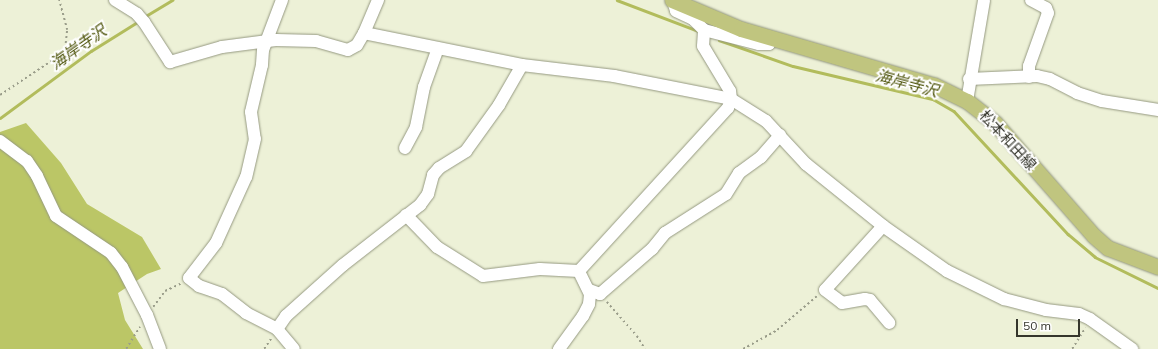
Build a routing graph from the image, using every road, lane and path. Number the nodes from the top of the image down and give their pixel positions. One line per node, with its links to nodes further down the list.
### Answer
1 (59, 0): 16 (path)
2 (115, 0): 11 (street)
3 (282, 0): 11 (street)
4 (378, 0): 9 (street)
5 (673, 0): 8 (street); 10 (main road, 松本和田線)
6 (984, 0): 15 (street)
7 (1031, 0): 14 (street)
8 (704, 30): 10 (street); 17 (street)
9 (364, 33): 11 (street); 12 (street)
10 (772, 38): 18 (main road, 松本和田線)
11 (266, 41): 32 (street)
12 (438, 48): 13 (street); 22 (street)
13 (522, 65): 17 (street); 23 (street)
14 (1029, 77): 15 (street); 19 (street)
15 (970, 79): 18 (street)
16 (0, 95)
17 (731, 99): 20 (street); 26 (street)
18 (966, 101): 25 (main road, 松本和田線)
19 (1158, 110)
20 (780, 135): 24 (street); 29 (street)
21 (0, 141): 33 (street)
22 (405, 148)
23 (406, 215): 26 (street); 32 (street)
24 (883, 226): 28 (street); 30 (street)
25 (1158, 267)
26 (579, 271): 27 (street)
27 (589, 290): 29 (street); 36 (street)
28 (825, 290): 31 (street); 38 (path)
29 (600, 294): 37 (path)
30 (1090, 319): 39 (path); 40 (street)
31 (889, 323)
32 (277, 329): 34 (path); 35 (street)
33 (160, 349)
34 (264, 349)
35 (294, 349)
36 (559, 349)
37 (644, 349)
38 (742, 349)
39 (1072, 349)
40 (1132, 349)

